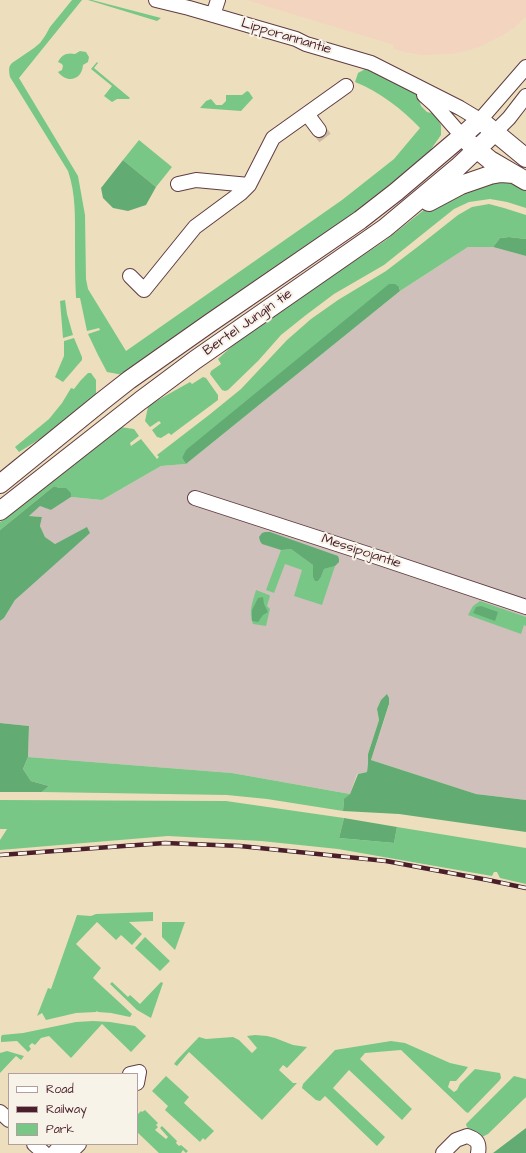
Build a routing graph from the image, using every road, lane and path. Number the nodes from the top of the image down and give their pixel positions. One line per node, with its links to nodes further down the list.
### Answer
1 (156, 0): 3 (street, Lipporannantie)
2 (218, 0): 3 (street)
3 (213, 15): 5 (street, Lipporannantie)
4 (526, 67): 9 (street)
5 (412, 84): 9 (street, Lipporannantie); 12 (street, Lipporannantie)
6 (346, 86): 8 (street)
7 (526, 96): 11 (street)
8 (307, 114): 10 (street); 17 (street)
9 (480, 120): 11 (main road); 12 (main road, Bertel Jungin tie)
10 (318, 130)
11 (494, 132): 13 (main road, Bertel Jungin tie); 14 (main road)
12 (462, 136): 13 (main road); 20 (main road, Bertel Jungin tie)
13 (477, 150): 15 (main road); 18 (main road, Bertel Jungin tie)
14 (526, 158)
15 (520, 178): 18 (main road)
16 (178, 184): 17 (street)
17 (249, 185): 19 (street)
18 (385, 228): 22 (main road, Bertel Jungin tie)
19 (130, 276)
20 (0, 484)
21 (195, 498): 23 (street, Messipojantie)
22 (0, 511)
23 (526, 607)
24 (134, 1073): 25 (street)
25 (138, 1078)
26 (0, 1112): 27 (street)
27 (8, 1119)
28 (35, 1145): 31 (street)
29 (61, 1145): 32 (street)
30 (78, 1145): 33 (street)
31 (44, 1153)
32 (54, 1153)
33 (70, 1153)
34 (443, 1153): 35 (street)
35 (478, 1153)

